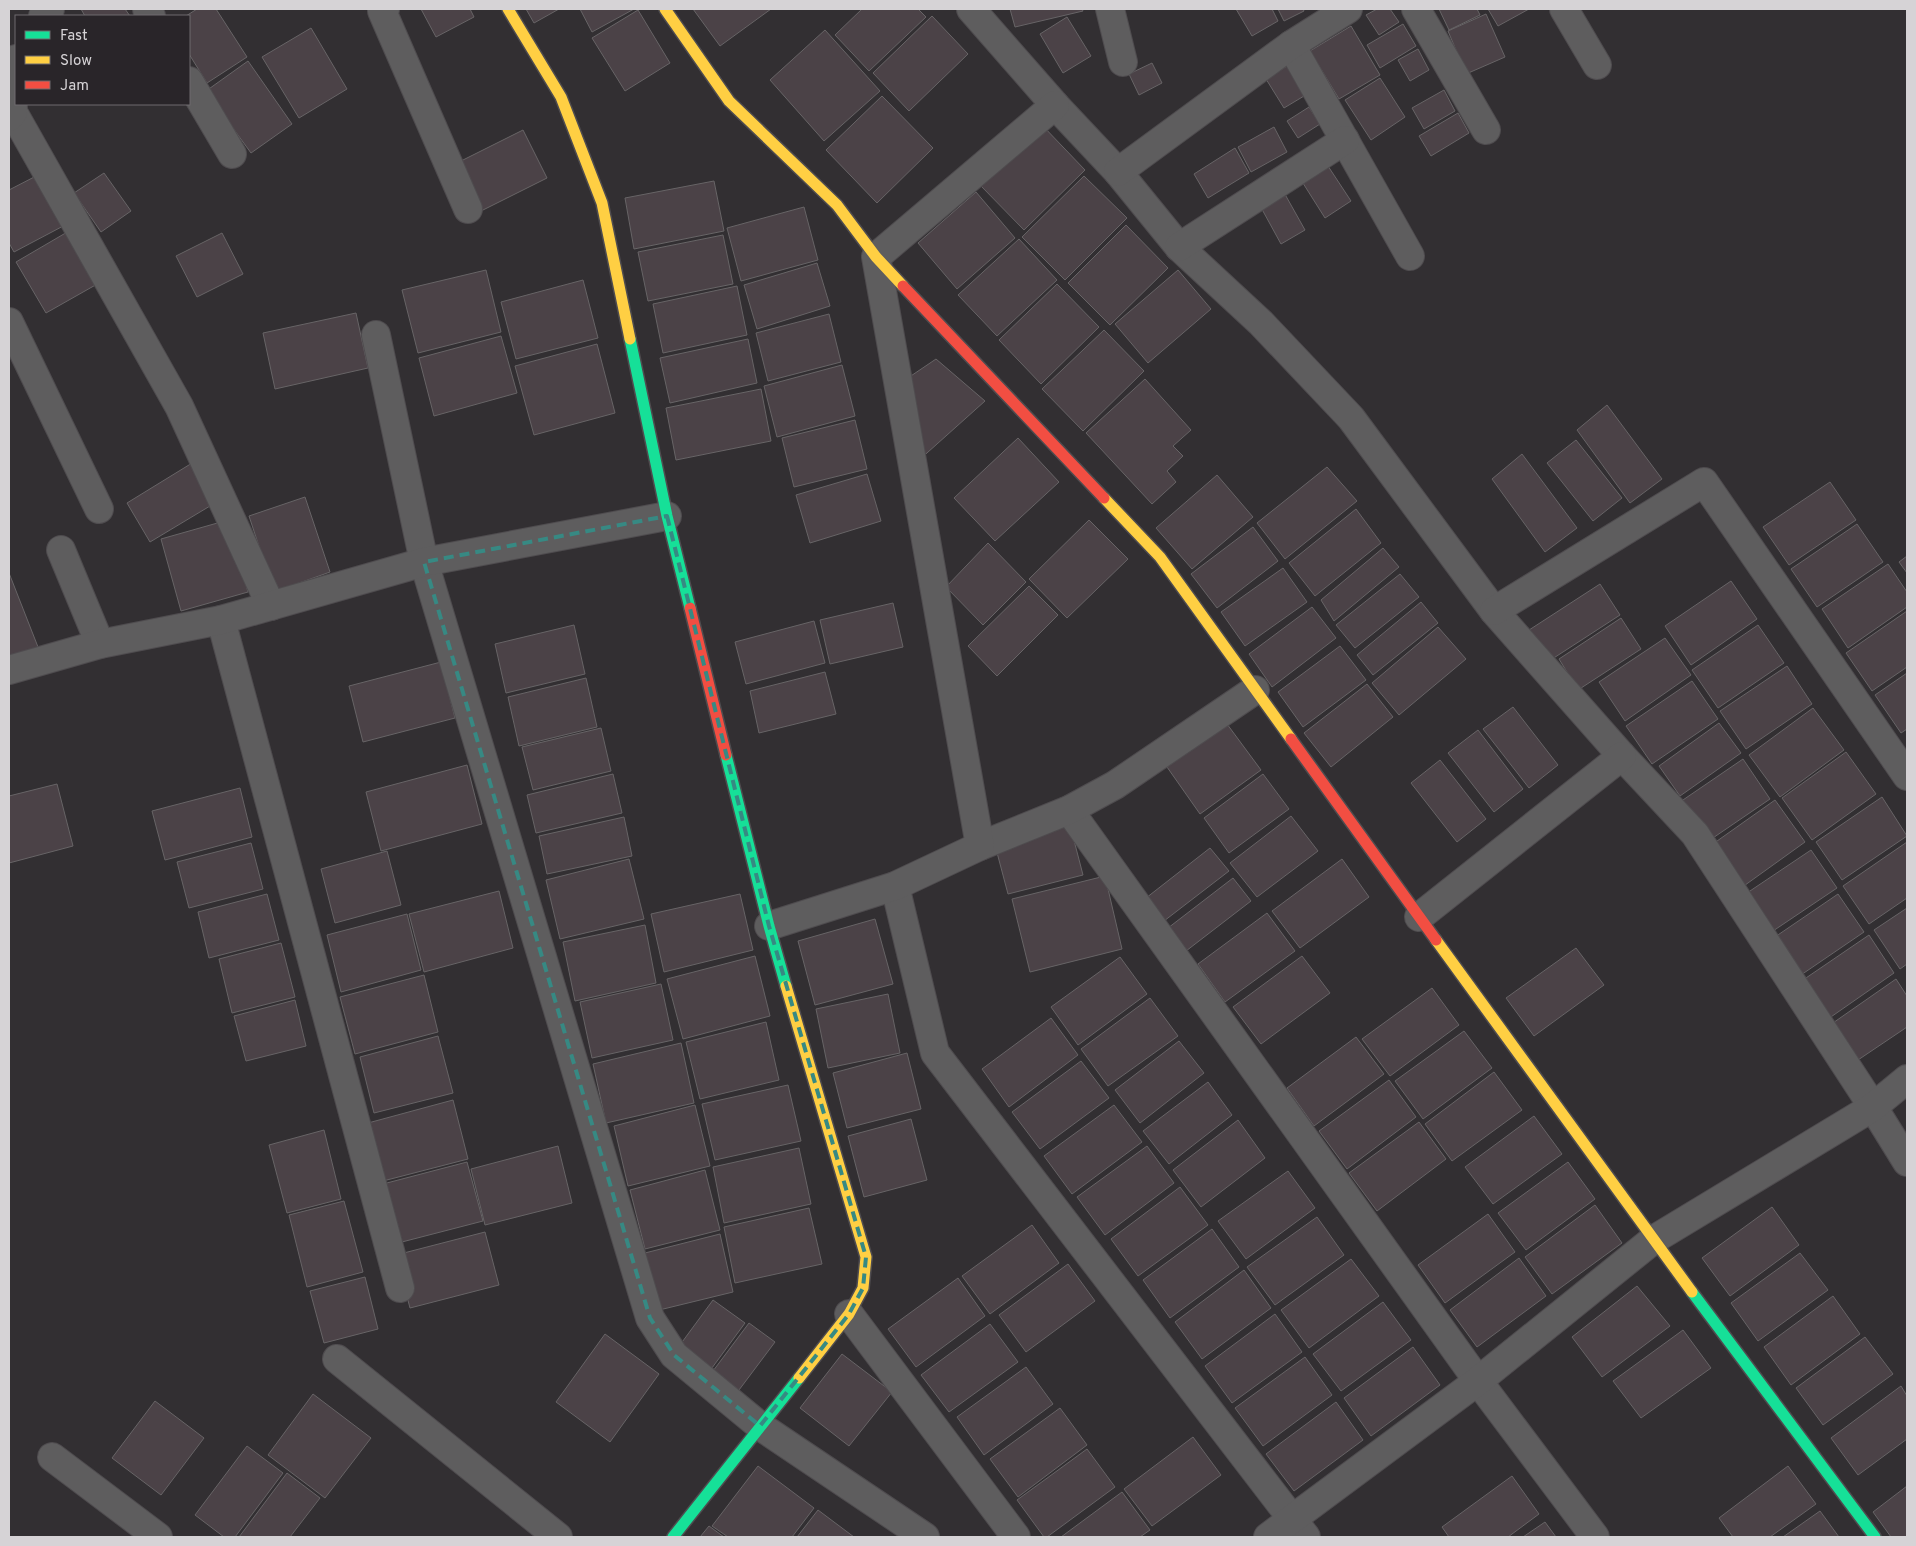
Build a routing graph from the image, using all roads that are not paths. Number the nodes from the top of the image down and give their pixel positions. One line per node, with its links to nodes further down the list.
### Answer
1 (385, 9): 20 (street)
2 (508, 9): 27 (street)
3 (665, 9): 23 (street)
4 (971, 9): 14 (street)
5 (1110, 9): 10 (street)
6 (1348, 9): 9 (street)
7 (1416, 9): 16 (street)
8 (1564, 9): 12 (street)
9 (1291, 45): 17 (street); 19 (street)
10 (1123, 62)
11 (12, 64): 15 (street)
12 (1597, 65)
13 (190, 83): 18 (street)
14 (1055, 105): 19 (street); 23 (street)
15 (11, 115): 30 (street)
16 (1486, 130)
17 (1345, 140): 21 (street); 22 (street)
18 (232, 154)
19 (1118, 172): 21 (street)
20 (468, 209)
21 (1179, 247): 31 (street)
22 (1410, 256)
23 (876, 257): 35 (street); 39 (street)
24 (9, 322): 26 (street)
25 (376, 335): 29 (street)
26 (99, 509)
27 (666, 516): 29 (street); 42 (street)
28 (61, 550): 33 (street)
29 (424, 562): 30 (street); 51 (street)
30 (271, 606): 32 (street)
31 (1494, 611): 36 (street); 37 (street)
32 (221, 620): 33 (street); 47 (street)
33 (100, 644): 34 (street)
34 (9, 670)
35 (1255, 690): 38 (street); 41 (street)
36 (1622, 756): 41 (street); 44 (street)
37 (1907, 776)
38 (1069, 810): 39 (street); 50 (street)
39 (980, 846): 40 (street)
40 (895, 886): 42 (street); 53 (street)
41 (1419, 917): 46 (street)
42 (769, 926): 48 (street)
43 (1907, 1079): 44 (street)
44 (1873, 1107): 45 (street); 46 (street)
45 (1907, 1162)
46 (1653, 1240): 50 (street); 61 (street)
47 (400, 1288)
48 (849, 1314): 51 (street); 58 (street)
49 (337, 1359): 55 (street)
50 (1478, 1381): 53 (street); 60 (street)
51 (760, 1426): 56 (street); 57 (street)
52 (52, 1457): 54 (street)
53 (1299, 1528): 59 (street)
54 (158, 1537)
55 (558, 1537)
56 (672, 1537)
57 (926, 1537)
58 (1016, 1537)
59 (1268, 1537)
60 (1595, 1537)
61 (1875, 1537)

